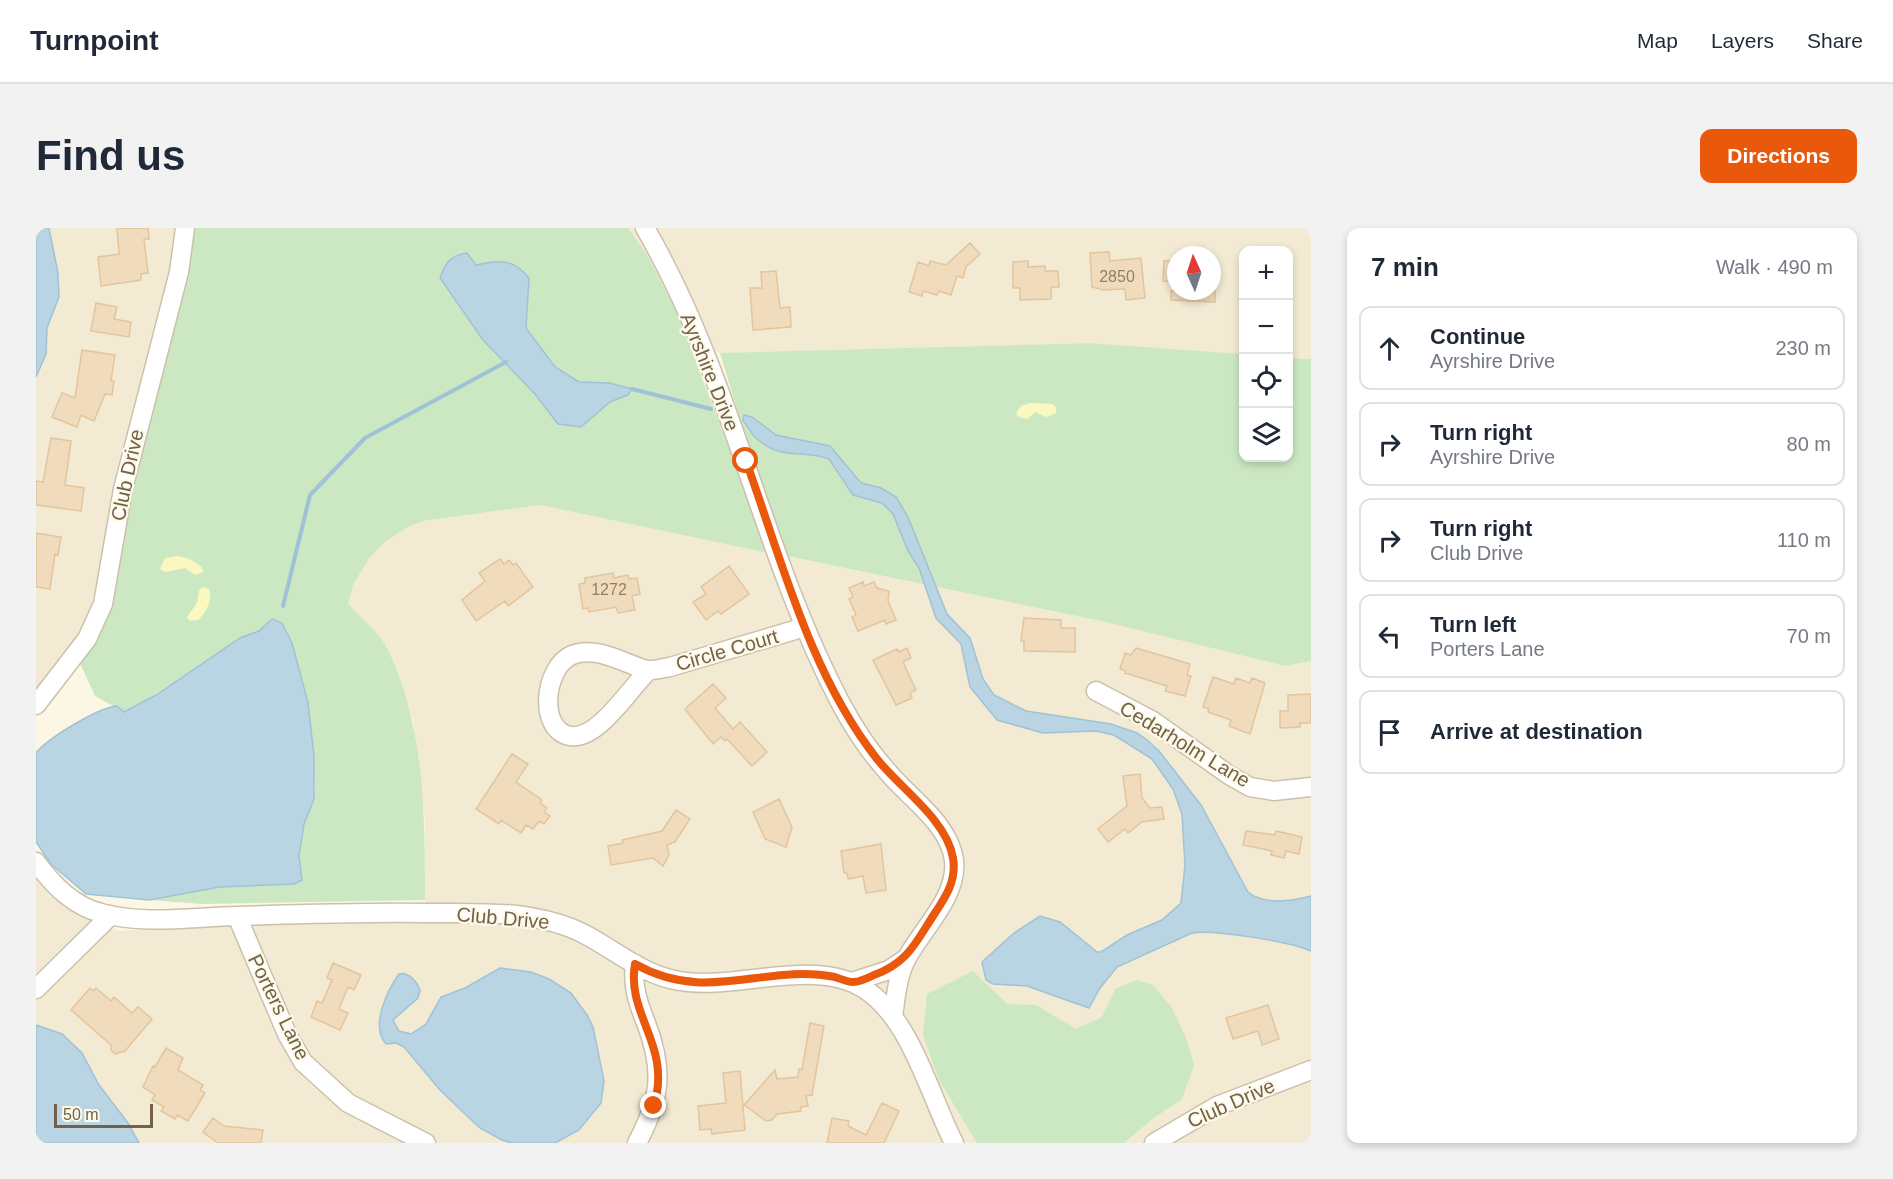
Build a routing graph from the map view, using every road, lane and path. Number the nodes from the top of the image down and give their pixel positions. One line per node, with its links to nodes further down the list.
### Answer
1 (185, 228): 6 (street, Club Drive)
2 (645, 228): 3 (street, Ayrshire Drive)
3 (805, 627): 4 (street, Circle Court); 11 (street, Ayrshire Drive)
4 (649, 670): 4 (street, Circle Court)
5 (1096, 691): 7 (street, Cedarholm Lane)
6 (36, 705)
7 (1311, 787)
8 (36, 862): 9 (street, Club Drive)
9 (111, 915): 10 (street, Club Drive); 14 (street)
10 (237, 916): 12 (street, Club Drive); 17 (street, Porters Lane)
11 (907, 958): 13 (street, Ayrshire Drive); 15 (street, Ayrshire Drive)
12 (635, 964): 13 (street, Club Drive); 18 (street)
13 (852, 982): 15 (street, Club Drive)
14 (36, 989)
15 (893, 1017): 19 (street, Club Drive)
16 (1311, 1070): 20 (street, Club Drive)
17 (426, 1143)
18 (637, 1143)
19 (954, 1143)
20 (1154, 1143)

